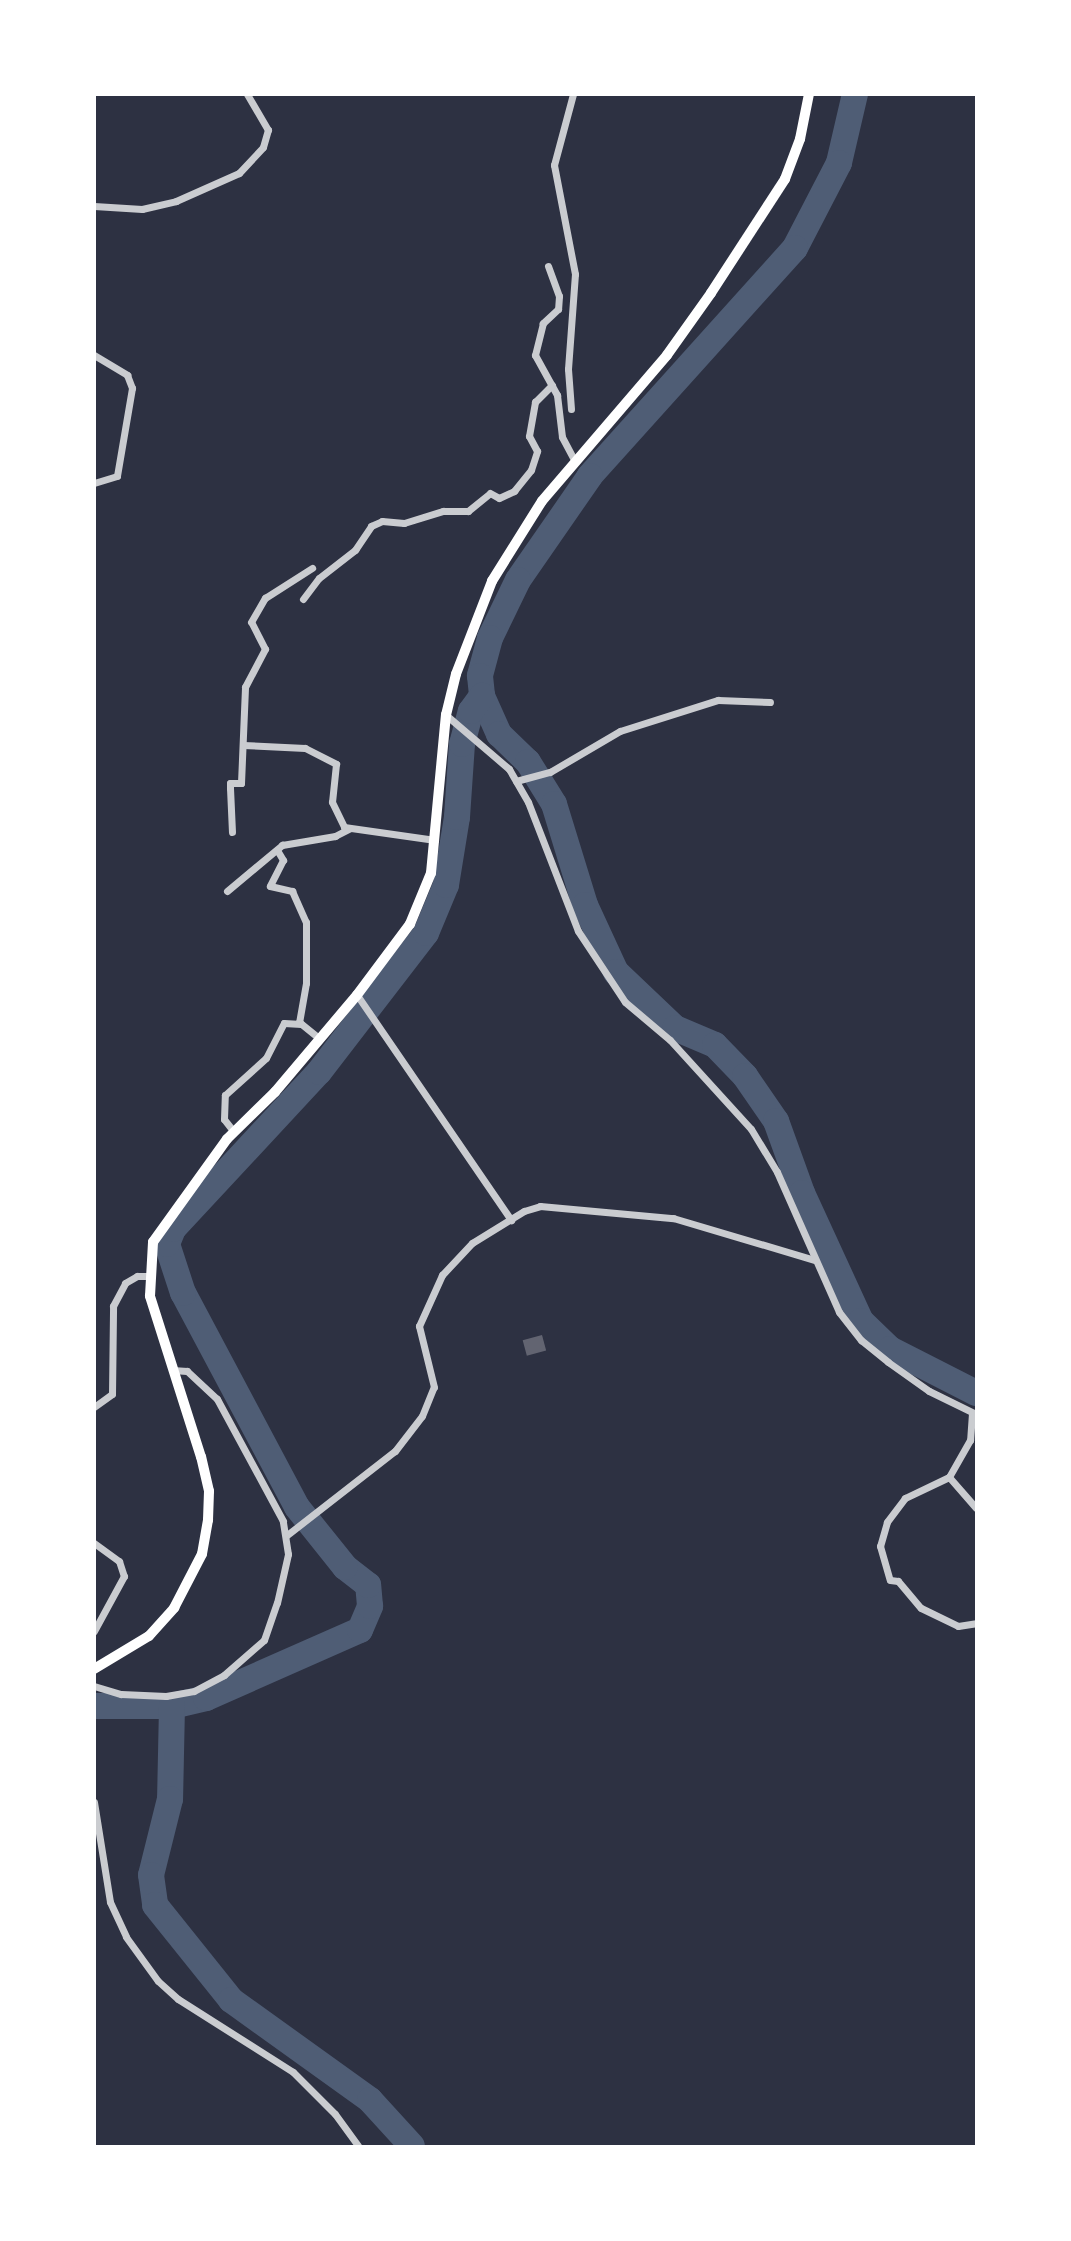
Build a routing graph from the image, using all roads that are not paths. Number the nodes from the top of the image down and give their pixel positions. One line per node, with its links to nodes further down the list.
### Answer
1 (247, 94): 4 (street)
2 (573, 94): 8 (street)
3 (809, 94): 9 (main road)
4 (94, 206)
5 (548, 266): 7 (street)
6 (94, 355): 10 (street)
7 (552, 385): 9 (street); 12 (street)
8 (571, 409)
9 (575, 461): 14 (main road)
10 (94, 483)
11 (312, 568): 15 (street)
12 (303, 598)
13 (770, 702): 16 (street)
14 (449, 717): 16 (street); 19 (main road)
15 (243, 745): 17 (street); 18 (street)
16 (516, 781): 27 (street)
17 (349, 829): 19 (street); 20 (street)
18 (232, 832)
19 (436, 840): 22 (main road)
20 (277, 850): 21 (street); 23 (street)
21 (228, 891)
22 (359, 999): 24 (main road); 26 (street)
23 (301, 1024): 24 (street); 25 (street)
24 (320, 1039): 25 (main road)
25 (234, 1132): 28 (main road)
26 (511, 1220): 27 (street); 34 (street)
27 (815, 1260): 31 (street)
28 (148, 1276): 29 (main road); 30 (street)
29 (171, 1370): 34 (street); 38 (main road)
30 (94, 1407)
31 (974, 1413): 32 (street)
32 (949, 1477): 33 (street); 36 (street)
33 (976, 1508)
34 (287, 1535): 39 (street)
35 (94, 1543): 37 (street)
36 (976, 1622)
37 (94, 1632)
38 (94, 1668)
39 (94, 1686)
40 (94, 1802): 41 (street)
41 (358, 2147)

